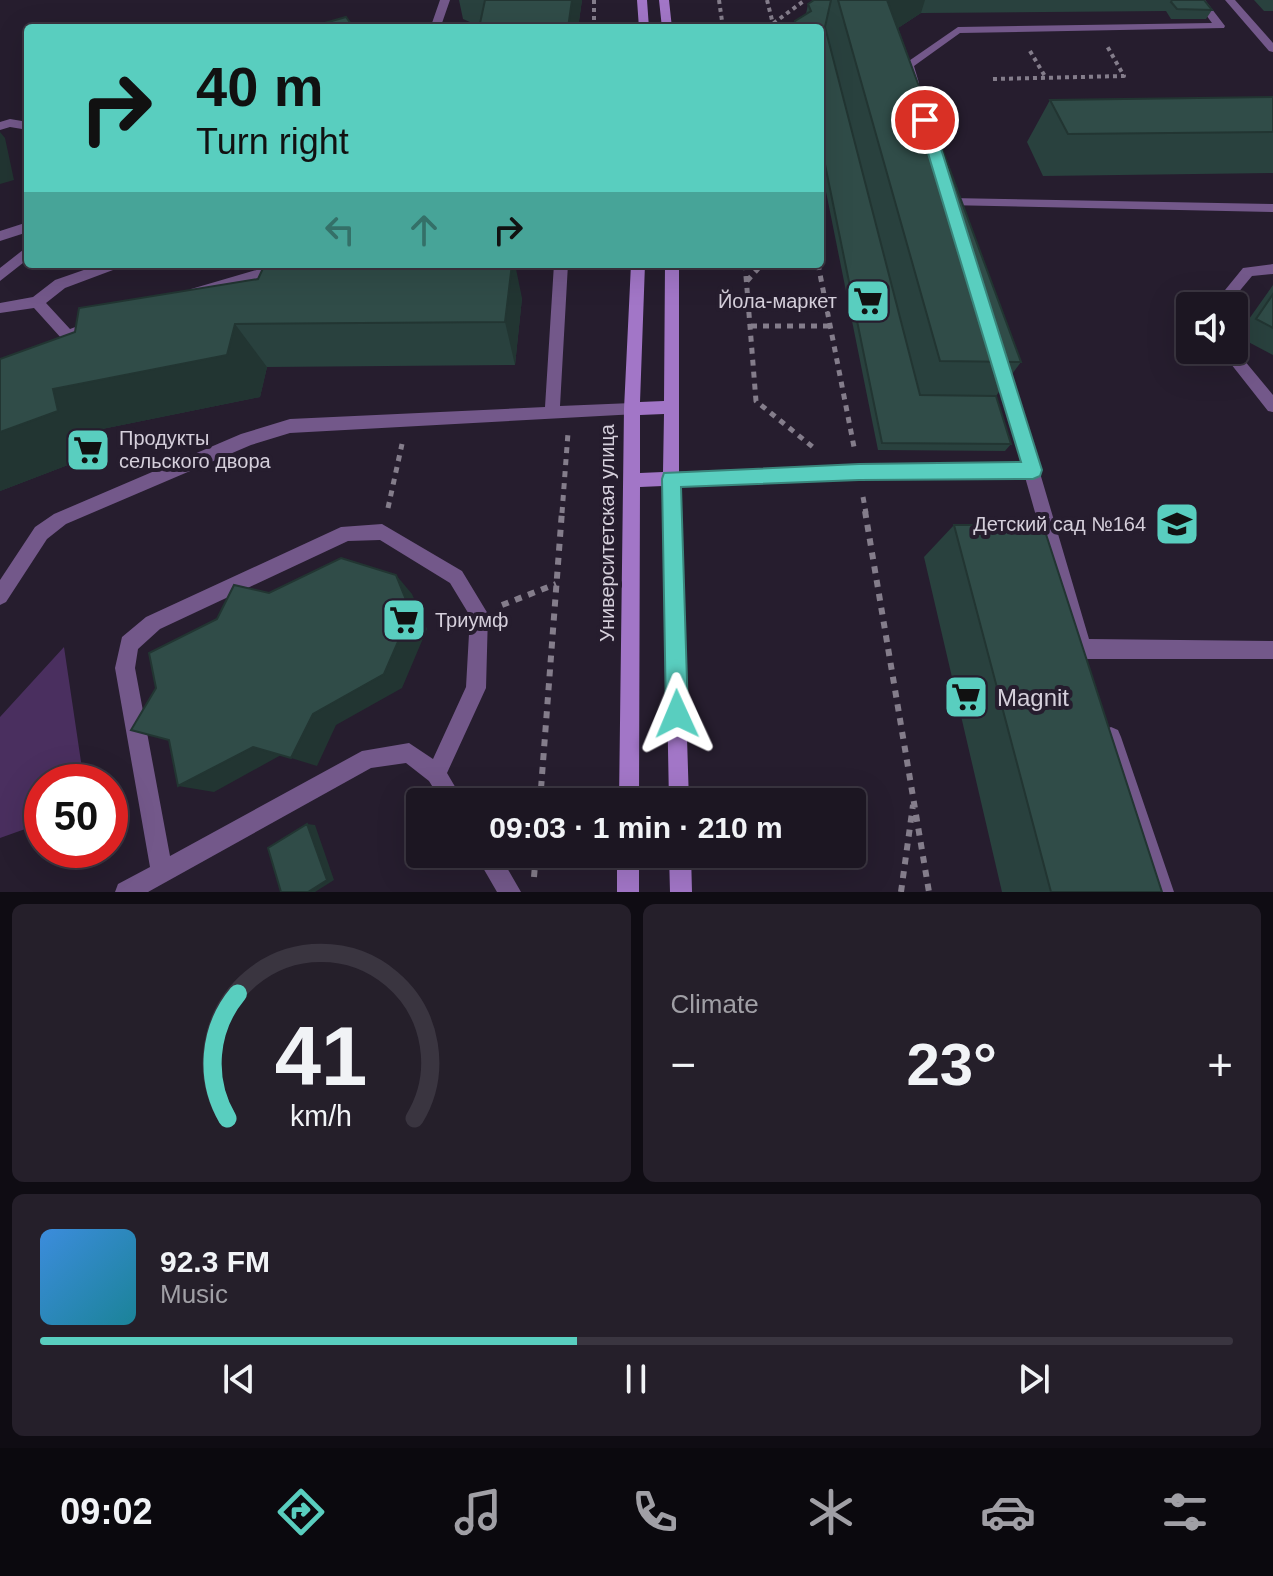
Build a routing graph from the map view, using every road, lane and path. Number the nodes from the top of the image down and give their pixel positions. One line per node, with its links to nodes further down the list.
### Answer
1 (445, 0): 10 (lane)
2 (594, 0): 11 (path)
3 (642, 0): 12 (main road)
4 (664, 0): 13 (main road)
5 (719, 0): 14 (path)
6 (767, 0): 15 (path)
7 (805, 0): 16 (path)
8 (1200, 0): 17 (lane)
9 (1230, 0): 19 (lane)
10 (438, 24)
11 (594, 24)
12 (644, 24)
13 (667, 24)
14 (722, 24)
15 (773, 24)
16 (774, 24)
17 (1096, 28): 18 (lane); 20 (path)
18 (1017, 29): 20 (path); 22 (lane)
19 (1273, 49)
20 (1046, 78): 21 (path)
21 (993, 79)
22 (918, 96)
23 (24, 125): 24 (lane)
24 (0, 126)
25 (950, 202): 26 (lane)
26 (1273, 208)
27 (24, 228): 28 (lane)
28 (0, 236)
29 (24, 255): 39 (lane)
30 (105, 268): 43 (lane)
31 (281, 268): 42 (lane)
32 (561, 268): 53 (lane)
33 (638, 268): 52 (main road, Университетская улица)
34 (672, 268): 51 (main road)
35 (745, 268): 40 (path)
36 (758, 268): 40 (path)
37 (819, 268): 47 (path)
38 (1273, 269): 41 (lane)
39 (0, 276)
40 (746, 281): 46 (path)
41 (1231, 292)
42 (180, 298)
43 (37, 302): 44 (lane); 45 (lane)
44 (0, 308)
45 (95, 325)
46 (751, 326): 47 (path); 57 (path)
47 (830, 326): 57 (path)
48 (996, 351): 56 (lane)
49 (1238, 364): 50 (lane)
50 (1273, 406)
51 (671, 407): 52 (main road); 58 (main road)
52 (632, 409): 53 (lane); 59 (main road, Университетская улица)
53 (552, 412): 54 (lane)
54 (408, 420): 60 (path); 62 (lane)
55 (569, 424): 61 (path)
56 (1033, 470): 57 (lane); 64 (lane)
57 (853, 472): 58 (lane); 71 (path)
58 (671, 479): 59 (main road); 70 (main road)
59 (631, 480): 69 (main road, Университетская улица)
60 (382, 532): 63 (lane); 75 (lane)
61 (557, 583): 63 (path); 68 (path)
62 (0, 596)
63 (479, 614): 66 (lane)
64 (1273, 650)
65 (1106, 720): 82 (lane)
66 (436, 774): 67 (lane); 75 (lane)
67 (445, 788)
68 (541, 788)
69 (629, 788)
70 (679, 788)
71 (913, 800): 80 (path); 81 (path)
72 (495, 868): 77 (lane)
73 (628, 868): 78 (main road)
74 (680, 868): 79 (main road)
75 (162, 871): 76 (lane)
76 (126, 892)
77 (510, 892)
78 (628, 892)
79 (681, 892)
80 (901, 892)
81 (929, 892)
82 (1163, 892)

